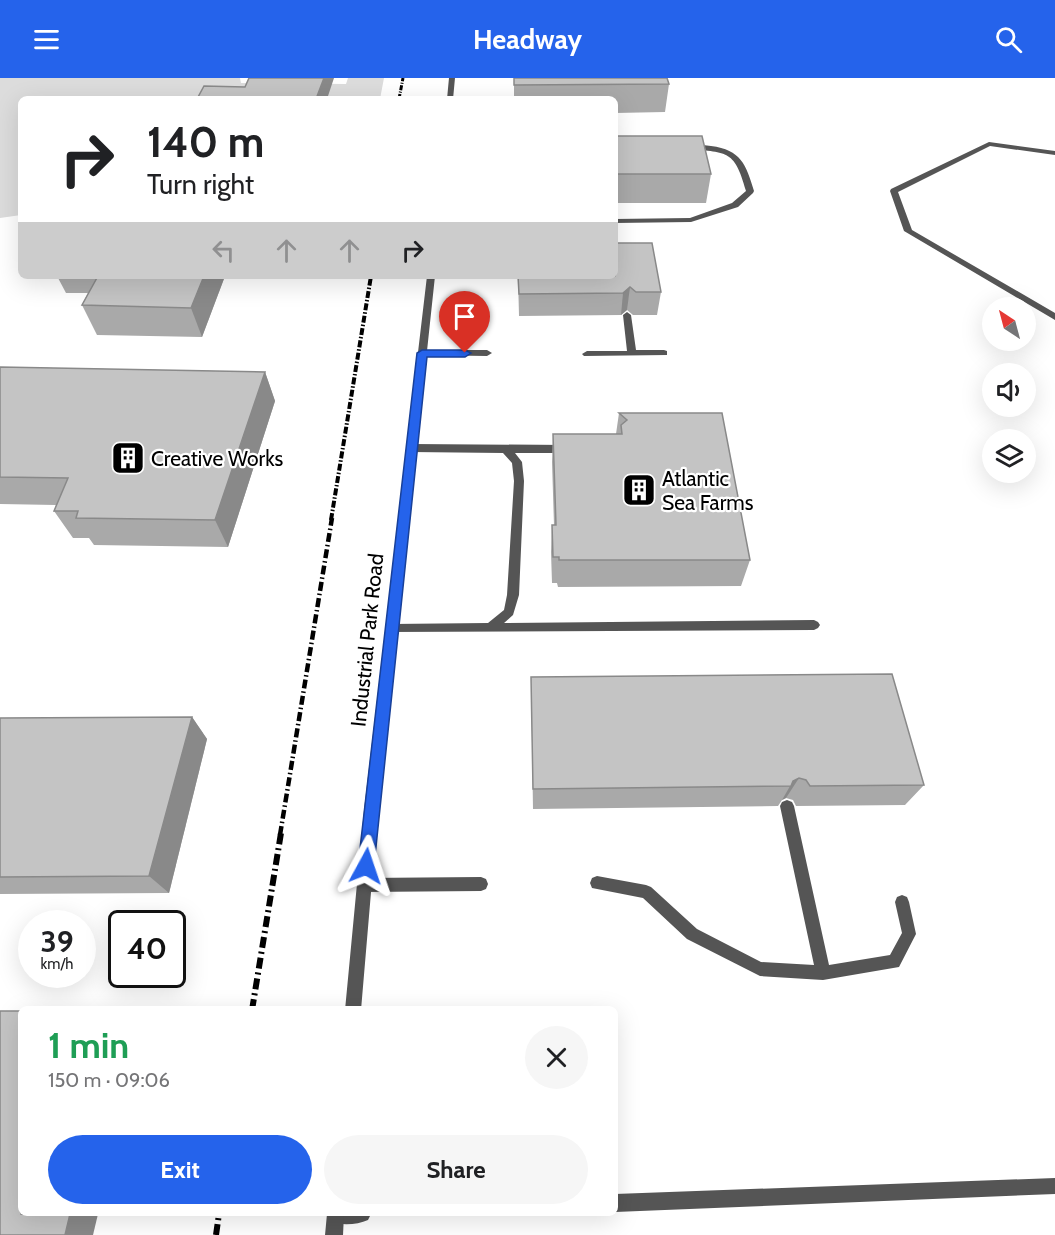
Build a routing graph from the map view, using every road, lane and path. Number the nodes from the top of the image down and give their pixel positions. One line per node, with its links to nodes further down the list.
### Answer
1 (453, 78): 2 (street)
2 (450, 96)
3 (683, 146): 5 (street)
4 (1055, 153): 8 (street)
5 (618, 221)
6 (431, 279): 9 (street, Industrial Park Road)
7 (627, 315): 13 (street)
8 (1055, 317)
9 (422, 353): 10 (street); 14 (street, Industrial Park Road)
10 (487, 353)
11 (664, 353): 13 (street)
12 (587, 354): 13 (street)
13 (632, 354)
14 (411, 448): 16 (street); 19 (street, Industrial Park Road)
15 (583, 449): 16 (street)
16 (506, 450): 18 (street)
17 (814, 625): 18 (street)
18 (492, 627): 19 (street)
19 (391, 628): 23 (street, Industrial Park Road)
20 (787, 806): 25 (street)
21 (597, 883): 25 (street)
22 (481, 884): 23 (street)
23 (364, 885): 26 (street, Industrial Park Road)
24 (902, 902): 25 (street)
25 (823, 973)
26 (353, 1006)
27 (1055, 1186): 28 (street)
28 (618, 1203)
29 (335, 1216): 30 (street)
30 (334, 1235)

